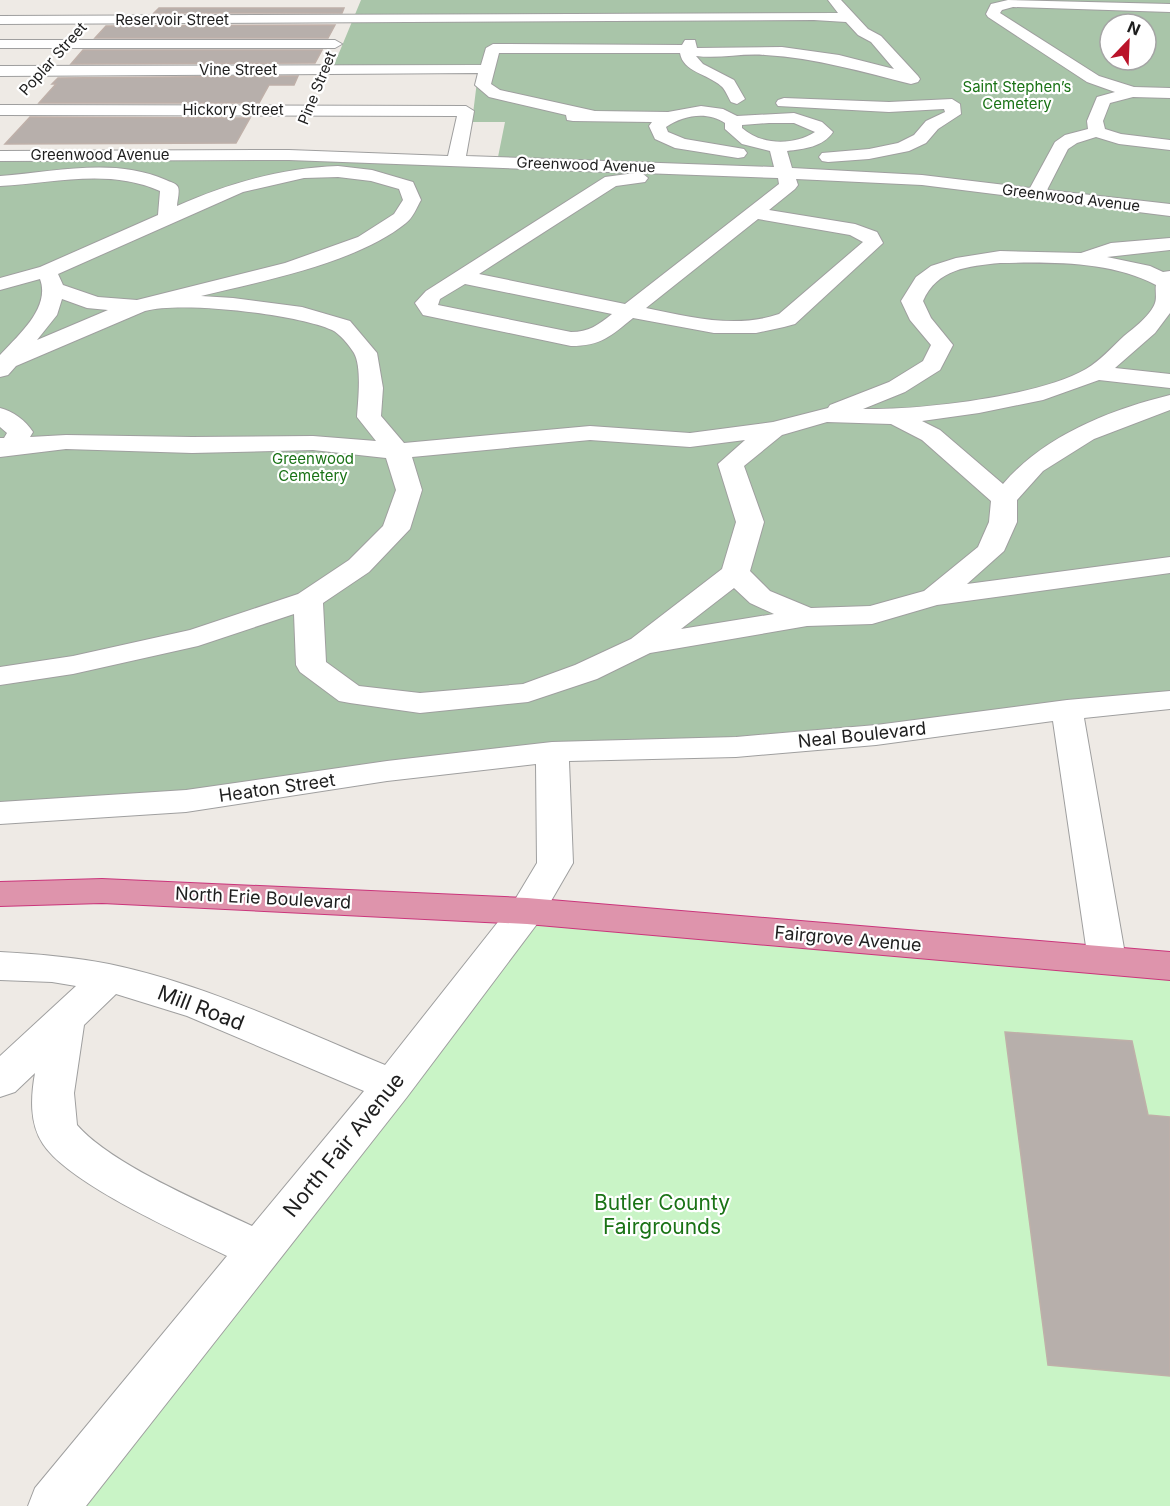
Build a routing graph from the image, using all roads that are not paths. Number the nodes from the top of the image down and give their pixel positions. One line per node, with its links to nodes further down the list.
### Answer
1 (281, 0): 12 (street)
2 (353, 0): 13 (street, Pine Street)
3 (505, 0): 8 (street)
4 (832, 0): 9 (street)
5 (100, 7): 11 (street, Poplar Street)
6 (1170, 8): 24 (street)
7 (680, 11): 8 (street, Reservoir Street); 9 (street, Reservoir Street); 18 (street)
8 (500, 18): 13 (street, Reservoir Street); 17 (street)
9 (849, 18): 23 (street)
10 (0, 20): 11 (street, Reservoir Street)
11 (88, 20): 12 (street, Reservoir Street); 15 (street, Poplar Street)
12 (268, 20): 13 (street, Reservoir Street)
13 (344, 20): 16 (street, Pine Street)
14 (0, 44): 15 (street)
15 (69, 44): 16 (street); 22 (street, Poplar Street)
16 (334, 44): 20 (street, Pine Street)
17 (493, 49): 18 (street); 31 (street)
18 (690, 52): 23 (street); 27 (street)
19 (477, 69): 20 (street, Vine Street)
20 (324, 70): 22 (street, Vine Street); 26 (street, Pine Street)
21 (0, 71): 22 (street, Vine Street)
22 (46, 71): 29 (street, Poplar Street)
23 (922, 84): 28 (street)
24 (1132, 93): 25 (street); 34 (street)
25 (1170, 93)
26 (312, 100): 29 (street, Hickory Street); 36 (street, Pine Street); 39 (street, Hickory Street)
27 (749, 100): 28 (street); 32 (street)
28 (952, 104): 38 (street)
29 (2, 112)
30 (517, 115): 31 (street)
31 (594, 116): 33 (street)
32 (725, 116): 33 (street); 38 (street); 38 (street)
33 (667, 117): 38 (street)
34 (1097, 132): 35 (street); 42 (street)
35 (1170, 145)
36 (289, 155): 37 (street, Greenwood Avenue); 39 (street, Greenwood Avenue)
37 (0, 156)
38 (781, 159): 39 (street, Greenwood Avenue); 41 (street); 42 (street, Greenwood Avenue)
39 (456, 160)
40 (2, 182): 45 (street)
41 (781, 192): 44 (street); 48 (street)
42 (1036, 194): 43 (street, Greenwood Avenue)
43 (1170, 210)
44 (755, 213): 54 (street); 54 (street)
45 (167, 216): 49 (street); 52 (street)
46 (1170, 244): 47 (street)
47 (1083, 259): 50 (street); 59 (street)
48 (461, 277): 54 (street); 54 (street)
49 (51, 280): 51 (street); 53 (street); 55 (street)
50 (1168, 280): 56 (street)
51 (0, 284)
52 (164, 301): 53 (street); 64 (street)
53 (137, 306): 55 (street)
54 (629, 311)
55 (3, 365)
56 (1096, 373): 57 (street); 61 (street)
57 (1170, 381)
58 (1170, 402): 65 (street)
59 (826, 414): 61 (street); 62 (street)
60 (0, 415): 63 (street)
61 (896, 417): 65 (street)
62 (775, 429): 64 (street); 67 (street)
63 (4, 447): 64 (street)
64 (397, 451): 69 (street)
65 (1004, 499): 68 (street)
66 (1170, 565): 68 (street)
67 (735, 573): 70 (street); 71 (street)
68 (934, 597): 70 (street)
69 (308, 600): 71 (street); 72 (street)
70 (807, 617): 71 (street)
71 (642, 645)
72 (0, 676)
73 (1170, 700): 74 (street, Neal Boulevard)
74 (1067, 710): 75 (street, Neal Boulevard); 79 (street)
75 (552, 753): 76 (street, Heaton Street); 78 (street, North Fair Avenue)
76 (0, 813)
77 (0, 894): 78 (highway, North Erie Boulevard)
78 (527, 911): 79 (highway, Fairgrove Avenue); 85 (street, North Fair Avenue)
79 (1107, 960): 81 (highway, Fairgrove Avenue)
80 (0, 966): 82 (street, Mill Road)
81 (1170, 966)
82 (110, 978): 83 (street); 85 (street, Mill Road)
83 (65, 1020): 84 (street); 86 (street)
84 (0, 1081)
85 (392, 1086): 86 (street, North Fair Avenue)
86 (259, 1251): 87 (street, North Fair Avenue)
87 (54, 1506)

